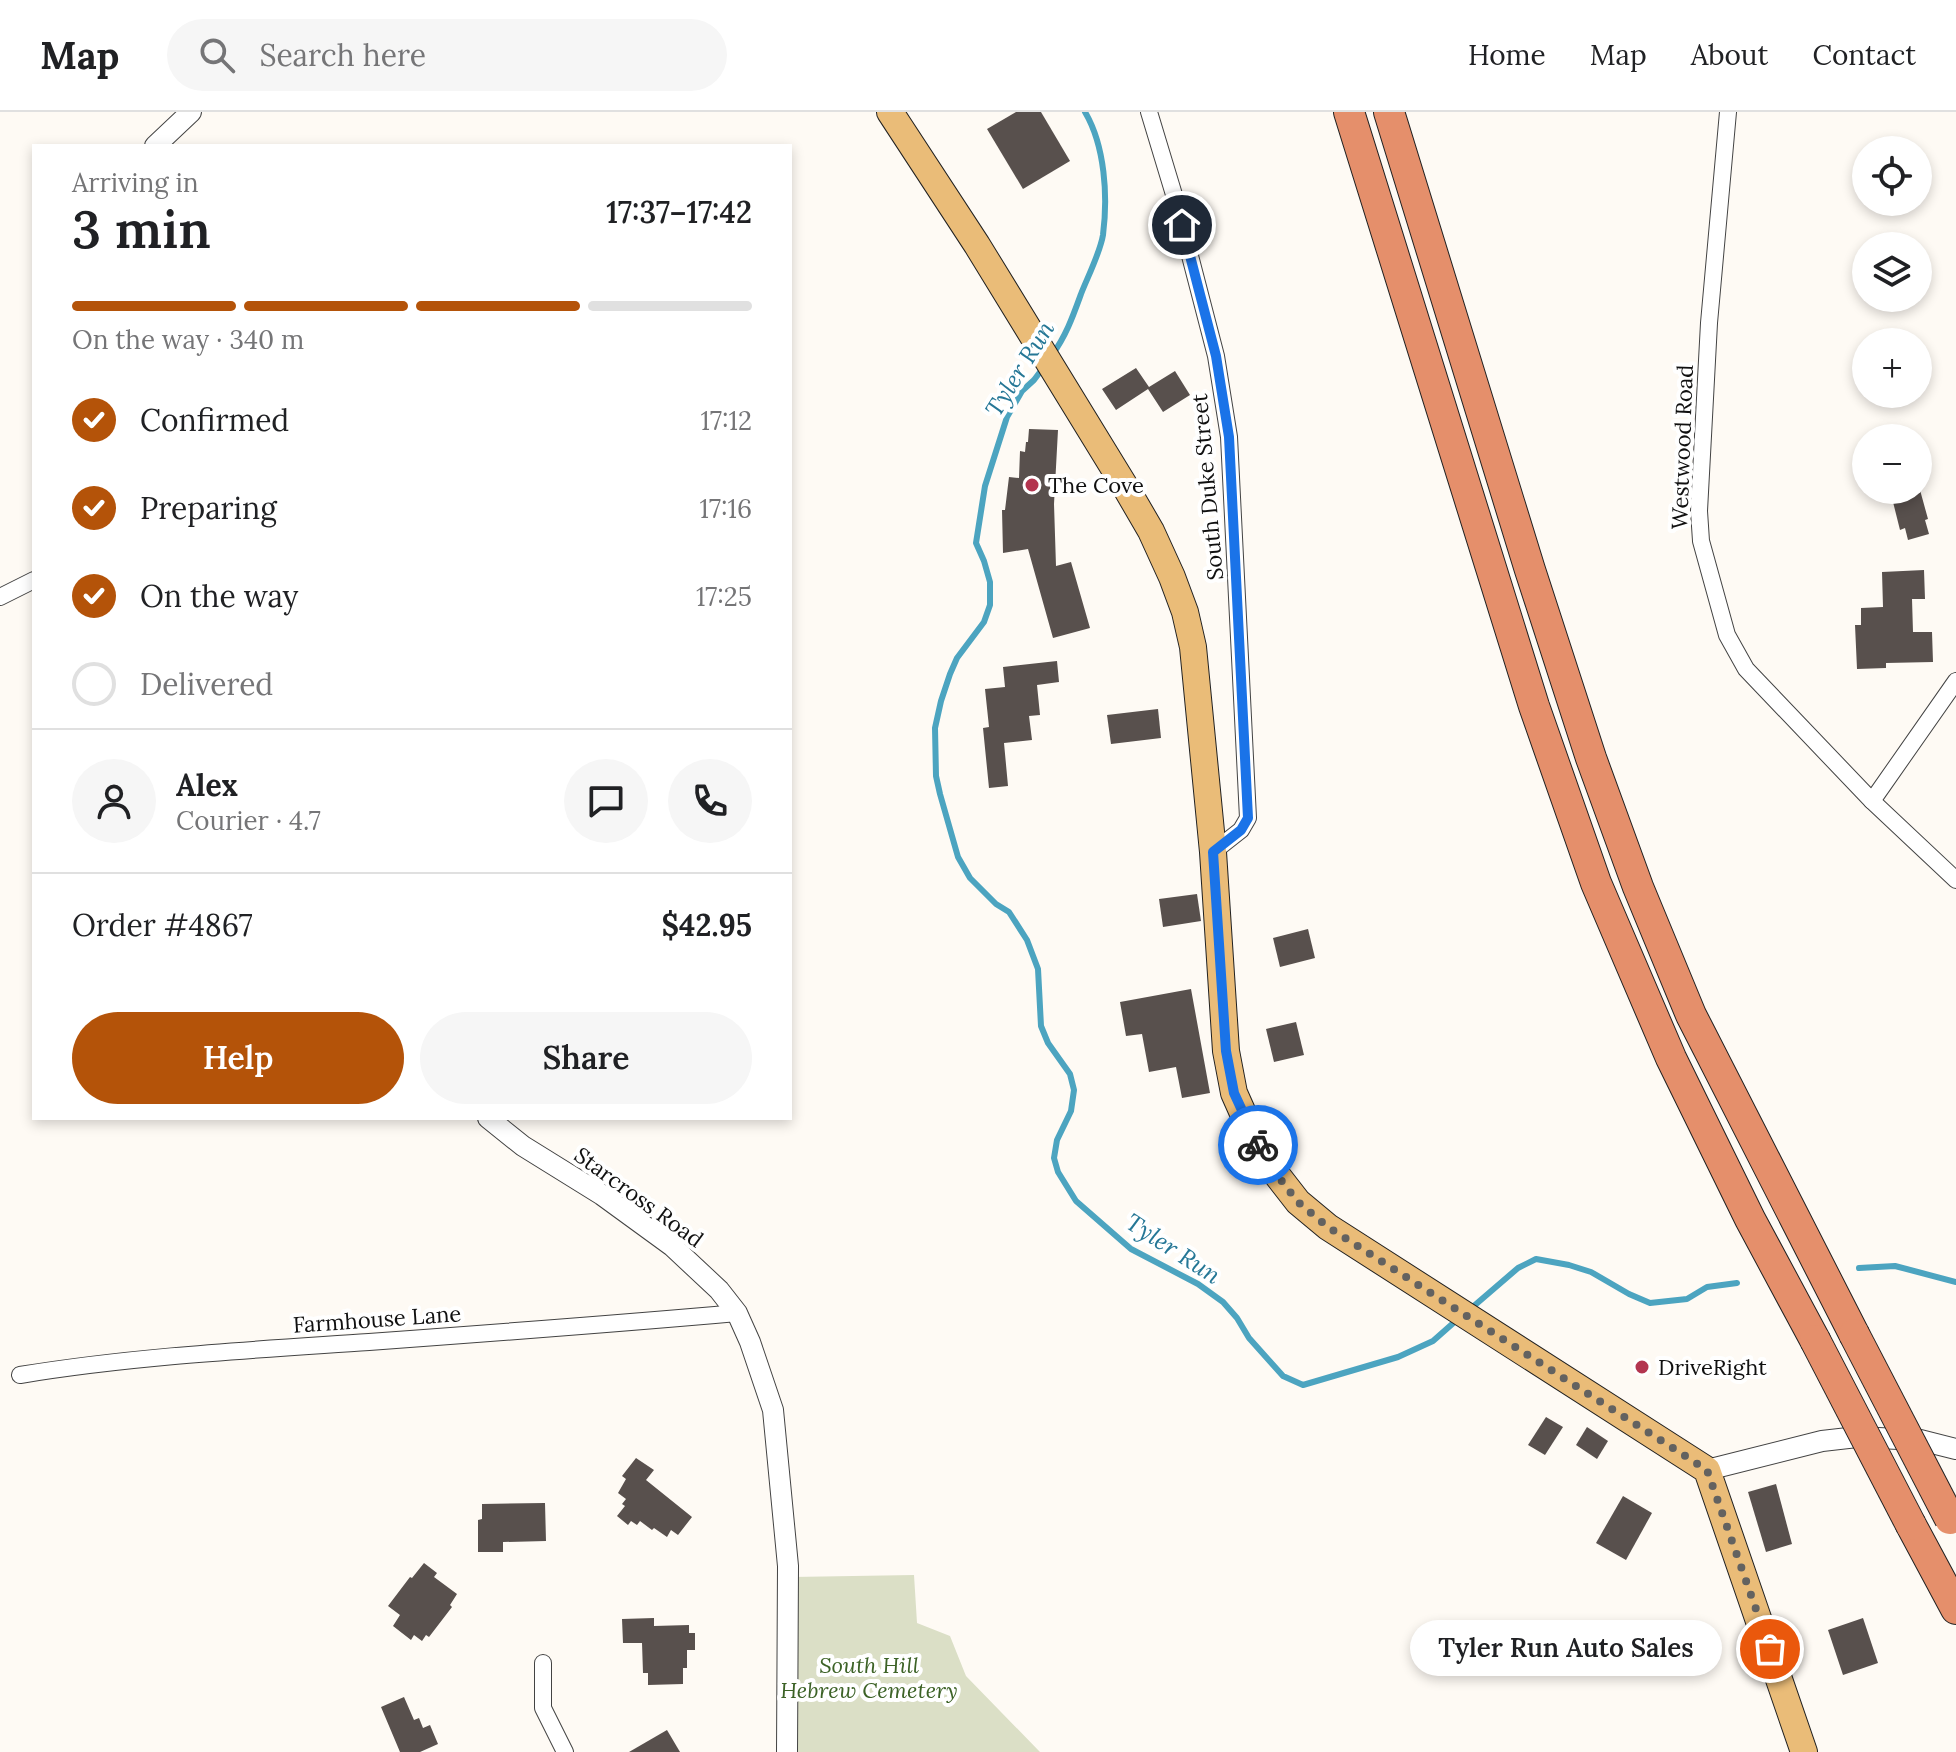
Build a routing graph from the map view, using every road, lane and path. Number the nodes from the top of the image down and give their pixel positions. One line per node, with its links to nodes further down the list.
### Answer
1 (191, 112): 7 (street)
2 (890, 112): 12 (main road)
3 (1149, 112): 12 (street, South Duke Street)
4 (1349, 112): 20 (highway, bridge)
5 (1389, 112): 19 (highway, bridge)
6 (1728, 112): 11 (street, Westwood Road)
7 (157, 144)
8 (32, 581): 9 (street)
9 (0, 597)
10 (1956, 681): 11 (street)
11 (1872, 801): 13 (street, Westwood Road)
12 (1213, 852): 18 (main road)
13 (1956, 880)
14 (490, 1120): 15 (street, Starcross Road)
15 (737, 1313): 16 (street, Farmhouse Lane); 23 (street, Starcross Road)
16 (20, 1375)
17 (1956, 1449): 18 (street)
18 (1707, 1470): 24 (main road)
19 (1953, 1525)
20 (1956, 1609)
21 (543, 1663): 22 (street)
22 (565, 1752)
23 (787, 1752)
24 (1804, 1752)

